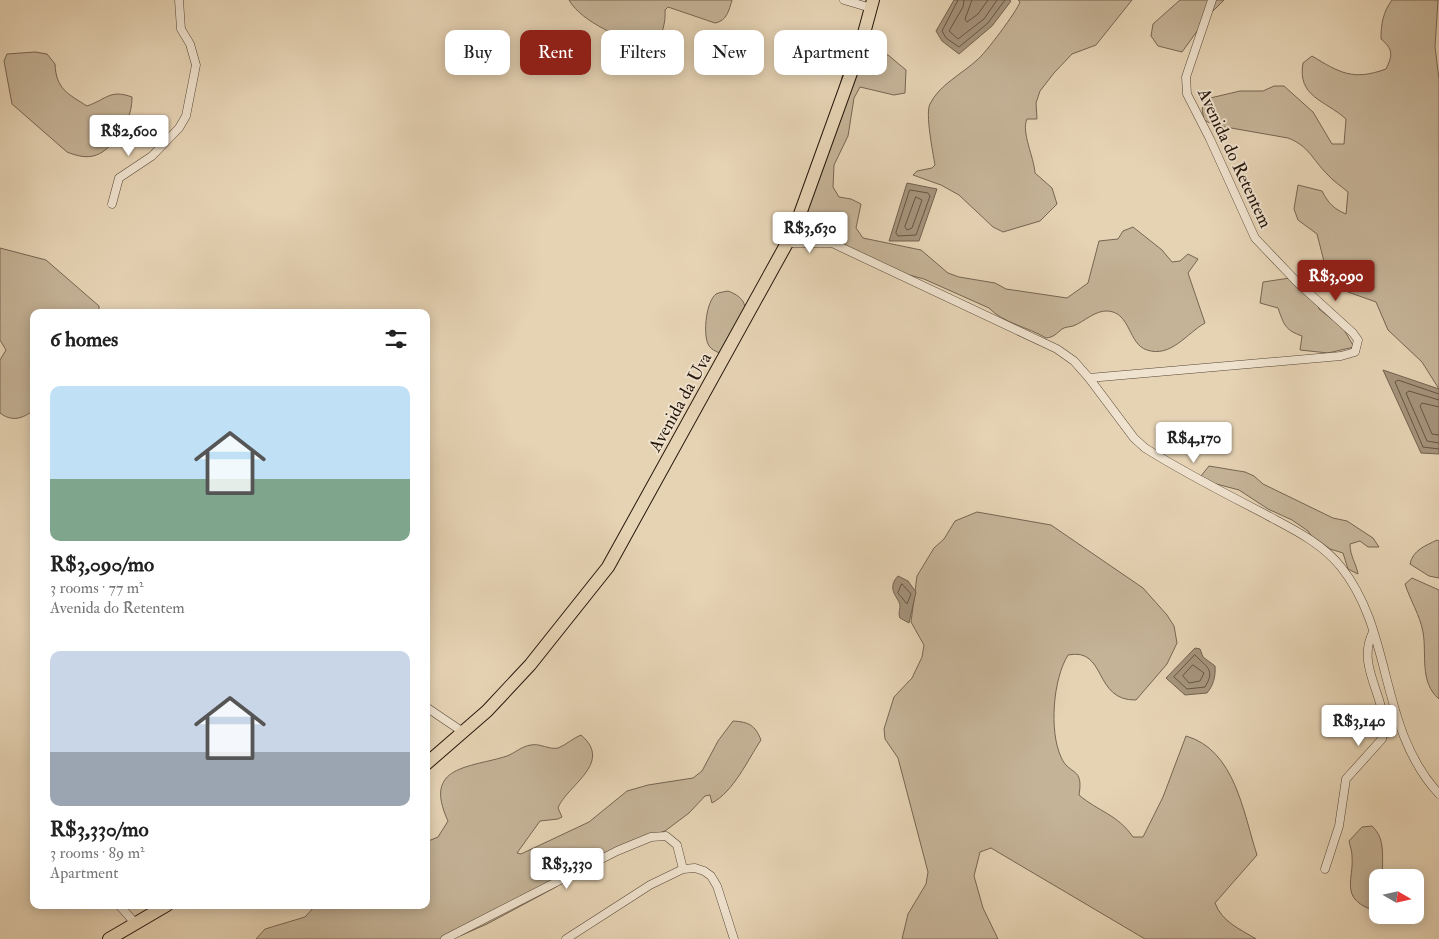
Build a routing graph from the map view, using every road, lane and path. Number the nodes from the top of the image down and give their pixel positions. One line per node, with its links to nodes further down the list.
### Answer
1 (179, 0): 5 (street)
2 (844, 0): 4 (street)
3 (1212, 0): 9 (street, Avenida do Retentem)
4 (872, 4): 6 (main road, Avenida da Uva)
5 (112, 204)
6 (800, 214): 7 (main road, Avenida da Uva); 8 (street)
7 (787, 243): 8 (street); 12 (main road, Avenida da Uva)
8 (832, 243): 9 (street)
9 (1089, 378): 10 (street)
10 (1373, 632): 14 (street); 16 (street)
11 (430, 710): 12 (street)
12 (463, 732): 13 (main road, Avenida da Uva)
13 (430, 761)
14 (1439, 794)
15 (682, 869): 21 (street); 22 (street); 23 (street)
16 (1325, 869)
17 (123, 909): 19 (street)
18 (160, 909): 19 (main road)
19 (135, 923): 20 (main road)
20 (109, 939)
21 (445, 939)
22 (566, 939)
23 (734, 939)

